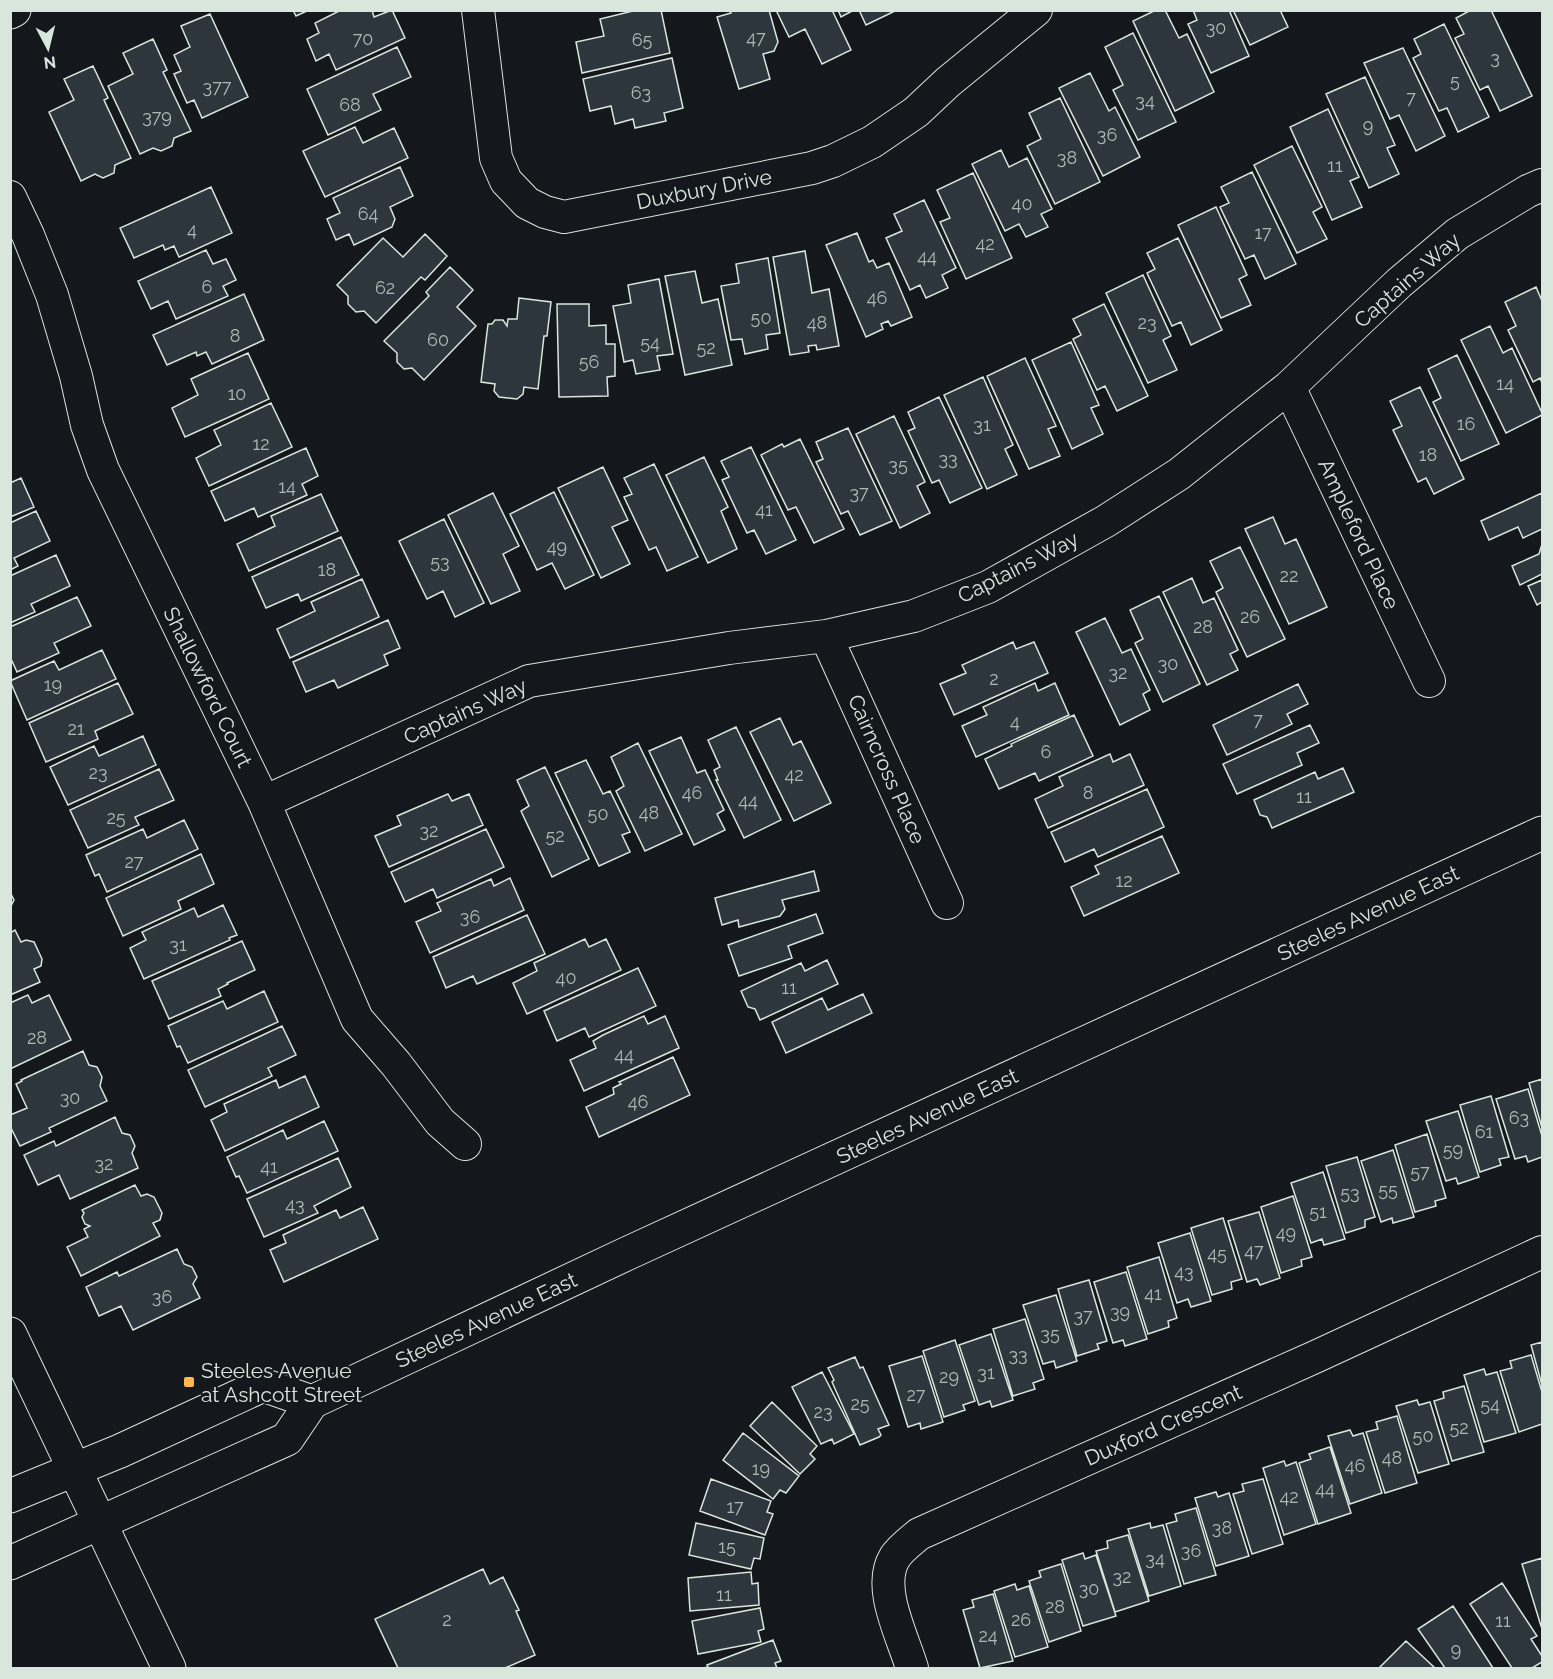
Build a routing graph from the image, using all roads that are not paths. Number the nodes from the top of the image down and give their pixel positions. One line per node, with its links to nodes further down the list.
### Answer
1 (478, 10): 2 (street, Duxbury Drive)
2 (1036, 10)
3 (1542, 185): 5 (street, Captains Way)
4 (10, 197): 8 (street, Shallowford Court)
5 (1289, 387): 6 (street, Captains Way); 7 (street, Ampleford Place)
6 (826, 636): 8 (street, Captains Way); 10 (street, Cairncross Place)
7 (1429, 681)
8 (264, 802): 11 (street, Shallowford Court)
9 (1542, 833): 14 (main road, Steeles Avenue East)
10 (947, 903)
11 (465, 1144)
12 (1542, 1252): 20 (street, Duxford Crescent)
13 (10, 1335): 15 (main road)
14 (312, 1402): 15 (main road); 17 (main road, Steeles Avenue East)
15 (74, 1469): 16 (main road); 17 (main road)
16 (10, 1496)
17 (99, 1522): 18 (main road, Steeles Avenue East); 19 (main road)
18 (10, 1563)
19 (169, 1668)
20 (912, 1668)

